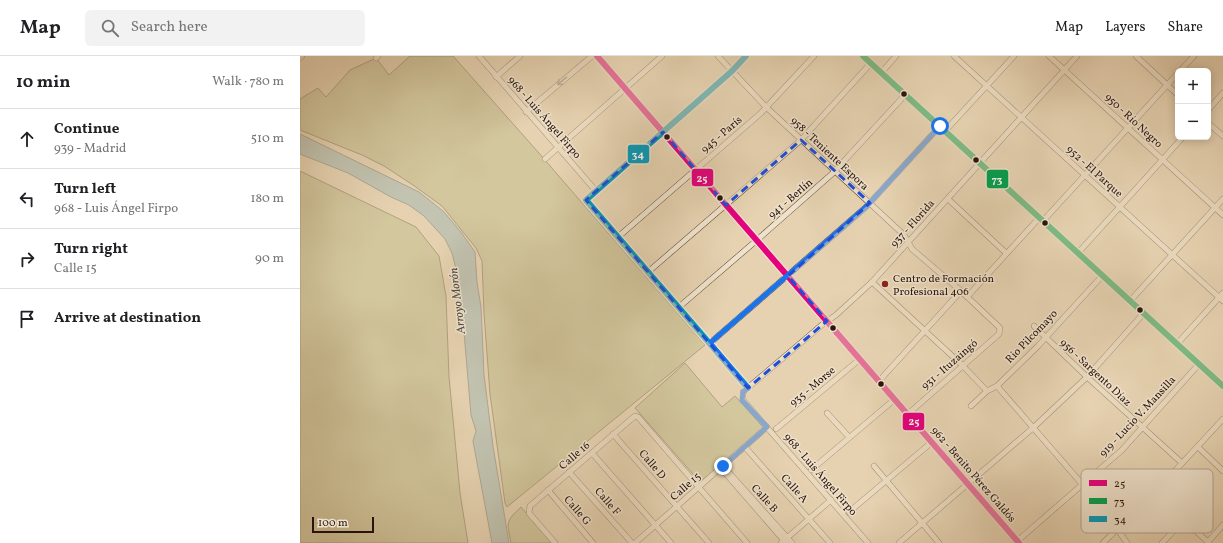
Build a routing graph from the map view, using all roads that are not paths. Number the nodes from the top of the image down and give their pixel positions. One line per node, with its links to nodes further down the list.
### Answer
1 (479, 56): 23 (street, 968 - Luis Ángel Firpo)
2 (520, 56): 23 (street)
3 (592, 56): 32 (street, one-way to 32)
4 (597, 56): 26 (main road, 962 - Benito Pérez Galdós)
5 (662, 56): 26 (street)
6 (718, 56): 20 (street, 958 - Teniente Espora)
7 (746, 56): 20 (street)
8 (814, 56): 30 (street, 945 - París)
9 (862, 56): 17 (main road)
10 (896, 56): 21 (street)
11 (954, 56): 24 (street, 952 - El Parque)
12 (1014, 56): 24 (street)
13 (1048, 56): 19 (street, 950 - Río Negro)
14 (1077, 56): 19 (street, 937 - Florida)
15 (1136, 56): 25 (street)
16 (1194, 56): 18 (street)
17 (871, 64): 21 (main road); 39 (street)
18 (1183, 68)
19 (1064, 70): 33 (street, 937 - Florida); 35 (street, 950 - Río Negro)
20 (732, 71): 30 (street, 958 - Teniente Espora); 37 (street)
21 (881, 72): 28 (main road)
22 (1175, 76): 25 (street)
23 (496, 77): 32 (street, 968 - Luis Ángel Firpo)
24 (986, 85): 33 (street, 952 - El Parque); 36 (street)
25 (1167, 85): 27 (street); 35 (street)
26 (625, 88): 37 (main road, 962 - Benito Pérez Galdós); 41 (street)
27 (1175, 92)
28 (905, 94): 36 (main road); 46 (street, 941 - Berlín)
29 (1223, 94): 31 (street)
30 (766, 107): 39 (street, 958 - Teniente Espora); 45 (street, 945 - París)
31 (1211, 107)
32 (526, 112): 41 (street, 968 - Luis Ángel Firpo)
33 (1022, 118): 44 (street, 937 - Florida); 47 (street, 952 - El Parque)
34 (1211, 126): 38 (street)
35 (1128, 128): 43 (street, 950 - Río Negro); 47 (street)
36 (942, 129): 44 (main road); 51 (street)
37 (663, 132): 45 (main road, 962 - Benito Pérez Galdós); 48 (street)
38 (1223, 136)
39 (801, 140): 46 (street, 958 - Teniente Espora); 52 (street)
40 (1181, 140): 43 (street)
41 (558, 148): 42 (street); 48 (street, 968 - Luis Ángel Firpo)
42 (545, 159)
43 (1162, 160): 53 (street); 54 (street, 950 - Río Negro)
44 (979, 163): 49 (street, 937 - Florida); 56 (main road)
45 (695, 169): 52 (main road, 962 - Benito Pérez Galdós); 57 (street, 945 - París)
46 (836, 171): 51 (street, 958 - Teniente Espora); 58 (street, 941 - Berlín)
47 (1084, 176): 53 (street, 952 - El Parque); 56 (street)
48 (596, 191): 57 (street)
49 (948, 198): 59 (street, 937 - Florida); 60 (street)
50 (1223, 199): 54 (street)
51 (870, 203): 59 (street, 958 - Teniente Espora); 64 (street)
52 (726, 205): 58 (main road, 962 - Benito Pérez Galdós); 63 (street)
53 (1120, 207): 61 (street); 62 (street, 952 - El Parque)
54 (1215, 208): 55 (street, 950 - Río Negro); 62 (street)
55 (1223, 215)
56 (1041, 219): 60 (street); 61 (main road)
57 (618, 237): 63 (street)
58 (757, 240): 64 (main road, 962 - Benito Pérez Galdós); 71 (street, 941 - Berlín)
59 (908, 242): 66 (street, 937 - Florida); 67 (street, 958 - Teniente Espora)
60 (1006, 253): 68 (street)
61 (1078, 253): 65 (main road)
62 (1172, 255): 69 (street, 952 - El Parque); 70 (street)
63 (648, 272): 71 (street)
64 (788, 276): 73 (main road, 962 - Benito Pérez Galdós); 78 (street)
65 (1102, 276): 70 (main road); 77 (street, Rio Pilcomayo)
66 (872, 282): 73 (street, 937 - Florida); 76 (street)
67 (961, 291): 68 (street, 958 - Teniente Espora); 76 (street)
68 (966, 297): 75 (street, 958 - Teniente Espora)
69 (1222, 297): 79 (street)
70 (1130, 301): 72 (main road)
71 (679, 307): 78 (street)
72 (1143, 314): 79 (main road); 83 (street)
73 (827, 321): 80 (main road, 962 - Benito Pérez Galdós); 87 (street, 937 - Florida)
74 (1034, 326): 77 (street, 956 - Sargento Díaz)
75 (1000, 328): 82 (street, 931 - Ituzaingó)
76 (925, 331): 82 (street); 84 (street)
77 (1045, 338): 83 (street, 956 - Sargento Díaz); 85 (street, Rio Pilcomayo)
78 (710, 343): 87 (street)
79 (1177, 344): 81 (main road)
80 (860, 359): 84 (main road, 962 - Benito Pérez Galdós); 97 (street, 935 - Morse)
81 (1199, 364): 86 (main road); 96 (street, 919 - Lucio V. Mansilla)
82 (962, 365): 88 (street); 92 (street, 931 - Ituzaingó)
83 (1087, 377): 95 (street); 96 (street, 956 - Sargento Díaz)
84 (879, 381): 89 (main road, 962 - Benito Pérez Galdós)
85 (997, 386): 88 (street, Rio Pilcomayo); 95 (street)
86 (1223, 386)
87 (748, 388): 94 (street, 968 - Luis Ángel Firpo)
88 (987, 391): 90 (street, Rio Pilcomayo)
89 (895, 399): 92 (main road, 962 - Benito Pérez Galdós); 99 (street)
90 (971, 406)
91 (827, 413): 99 (street)
92 (908, 414): 100 (main road, 962 - Benito Pérez Galdós)
93 (1223, 419): 102 (street)
94 (767, 427): 101 (street, Calle 15); 118 (street, 968 - Luis Ángel Firpo)
95 (1034, 427): 113 (street); 114 (street)
96 (1142, 427): 104 (street, 956 - Sargento Díaz); 107 (street, 919 - Lucio V. Mansilla)
97 (776, 429)
98 (614, 434): 103 (street, Calle 16); 116 (street, Calle 16); 119 (street, Calle D)
99 (849, 437): 109 (street)
100 (932, 442): 112 (street); 114 (main road, 962 - Benito Pérez Galdós)
101 (745, 447): 106 (street, Calle 15); 121 (street, Calle A)
102 (1198, 447): 104 (street); 110 (street)
103 (592, 453): 111 (street, Calle 16); 123 (street)
104 (1182, 463): 108 (street)
105 (874, 466): 112 (street)
106 (722, 467): 116 (street, Calle 15); 129 (street, Calle B)
107 (1100, 469)
108 (1176, 469)
109 (811, 470)
110 (1223, 470)
111 (569, 472): 117 (street, Calle 16); 134 (street, Calle F)
112 (886, 481): 120 (street); 122 (street)
113 (1081, 483)
114 (968, 484): 122 (street); 130 (main road, 962 - Benito Pérez Galdós)
115 (1081, 485): 130 (street, 919 - Lucio V. Mansilla)
116 (698, 487): 119 (street, Calle 15); 137 (street)
117 (548, 490): 132 (street, Calle 16); 133 (street, Calle G)
118 (831, 500): 121 (street); 140 (street, 968 - Luis Ángel Firpo)
119 (677, 506): 123 (street, Calle 15); 136 (street, Calle D)
120 (849, 512)
121 (808, 519): 129 (street); 139 (street, Calle A)
122 (922, 524): 141 (street); 142 (street)
123 (655, 525): 134 (street, Calle 15); 135 (street)
124 (1223, 525): 131 (street)
125 (1113, 533): 143 (street)
126 (1120, 533): 144 (street)
127 (1172, 533): 145 (street)
128 (1198, 533): 131 (street)
129 (784, 541): 138 (street, Calle B)
130 (1017, 542)
131 (1208, 542)
132 (555, 543)
133 (593, 543)
134 (633, 543)
135 (671, 543)
136 (709, 543)
137 (747, 543)
138 (792, 543)
139 (830, 543)
140 (868, 543)
141 (899, 543)
142 (939, 543)
143 (1103, 543)
144 (1127, 543)
145 (1162, 543)

